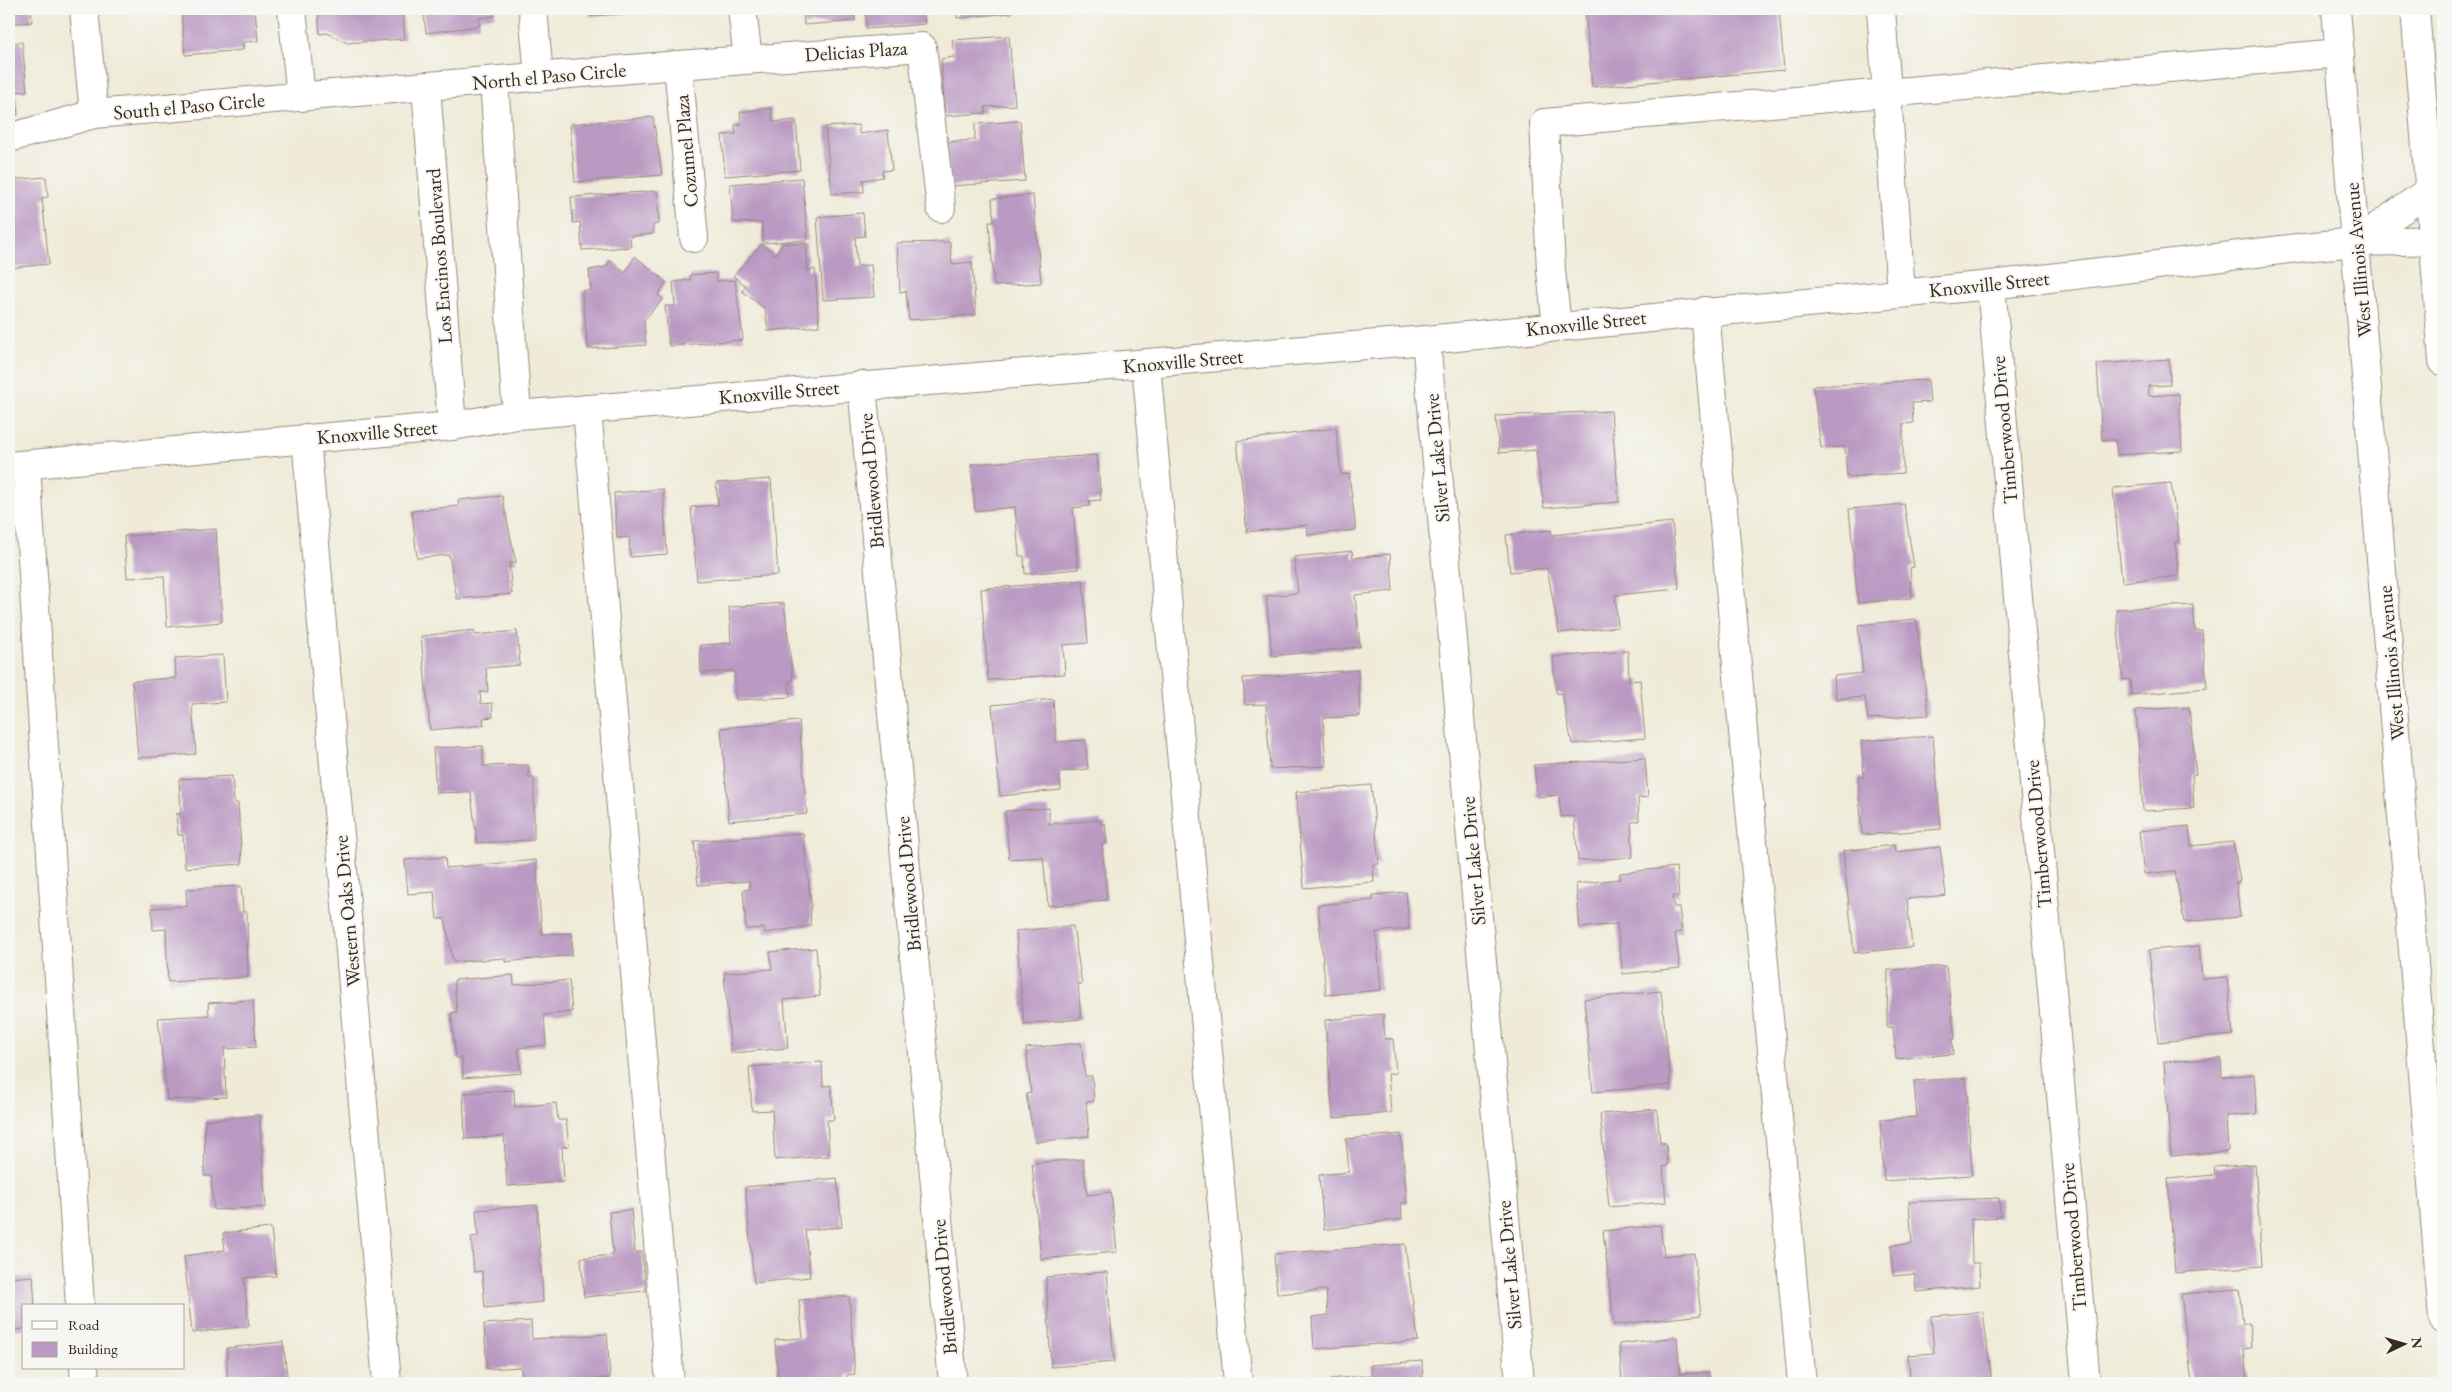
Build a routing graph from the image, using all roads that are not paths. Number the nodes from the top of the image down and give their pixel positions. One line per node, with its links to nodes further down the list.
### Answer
1 (84, 9): 16 (street, South el Paso Circle)
2 (292, 9): 15 (street)
3 (533, 9): 11 (street)
4 (742, 9): 9 (street)
5 (1881, 9): 14 (street)
6 (2336, 9): 8 (street, West Illinois Avenue)
7 (2415, 9): 18 (street)
8 (2340, 53): 14 (street); 22 (street, West Illinois Avenue)
9 (748, 59): 10 (street, North el Paso Circle); 19 (street, Delicias Plaza)
10 (678, 64): 11 (street, North el Paso Circle); 20 (street, Cozumel Plaza)
11 (539, 77): 12 (street, North el Paso Circle)
12 (494, 81): 13 (street, North el Paso Circle); 32 (street)
13 (426, 87): 15 (street, North el Paso Circle); 33 (street, Los Encinos Boulevard)
14 (1886, 92): 24 (street); 26 (street)
15 (301, 97): 16 (street, South el Paso Circle)
16 (94, 114): 17 (street)
17 (9, 138)
18 (2436, 189): 21 (street); 22 (street, Knoxville Street)
19 (941, 208)
20 (694, 238)
21 (2439, 240): 22 (street, Knoxville Street); 28 (street)
22 (2356, 242): 23 (street, Knoxville Street); 37 (street, West Illinois Avenue)
23 (1991, 285): 24 (street, Knoxville Street); 46 (street, Timberwood Drive)
24 (1901, 293): 25 (street, Knoxville Street)
25 (1705, 311): 26 (street, Knoxville Street); 45 (street)
26 (1557, 327): 27 (street, Knoxville Street)
27 (1426, 340): 29 (street, Knoxville Street); 44 (street, Silver Lake Drive)
28 (2443, 361)
29 (1146, 364): 30 (street, Knoxville Street); 43 (street)
30 (862, 385): 31 (street, Knoxville Street); 42 (street, Bridlewood Drive)
31 (587, 408): 32 (street, Knoxville Street); 41 (street)
32 (517, 415): 33 (street, Knoxville Street)
33 (452, 426): 34 (street, Knoxville Street)
34 (306, 438): 35 (street, Knoxville Street); 40 (street, Western Oaks Drive)
35 (17, 466): 36 (street)
36 (80, 1304)
37 (2443, 1318)
38 (84, 1370): 39 (street)
39 (85, 1383)
40 (387, 1383)
41 (670, 1383)
42 (953, 1383)
43 (1238, 1383)
44 (1520, 1383)
45 (1802, 1383)
46 (2086, 1383)

